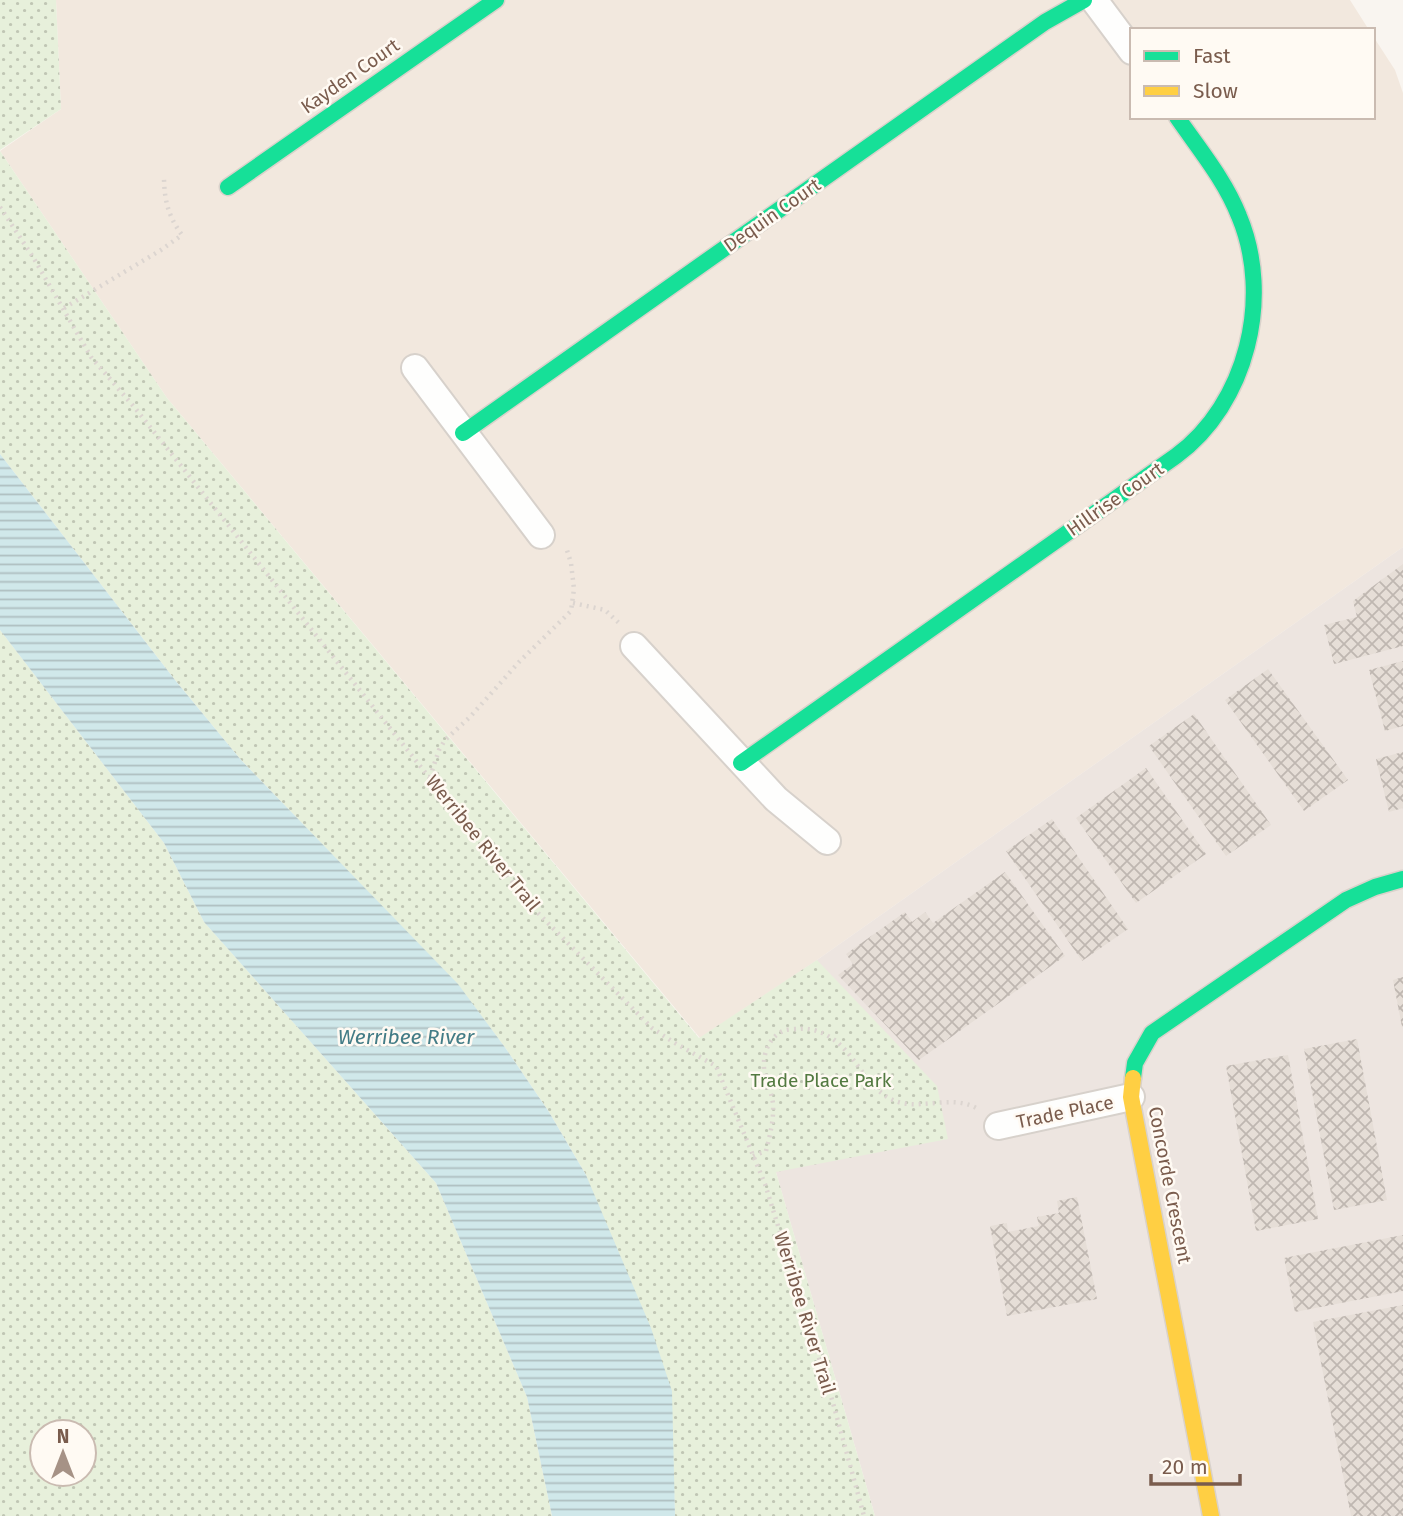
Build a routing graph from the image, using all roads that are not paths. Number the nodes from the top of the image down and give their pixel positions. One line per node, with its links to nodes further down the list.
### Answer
1 (496, 0): 6 (street, Kayden Court)
2 (1084, 0): 8 (street, Dequin Court)
3 (1094, 0): 4 (street)
4 (1130, 48)
5 (1178, 119): 11 (street, Hillrise Court)
6 (228, 187)
7 (415, 368): 8 (street)
8 (463, 433): 9 (street)
9 (541, 535)
10 (634, 646): 11 (street)
11 (741, 763): 12 (street)
12 (827, 841)
13 (1403, 879): 14 (street, Concorde Crescent)
14 (1131, 1097): 15 (street, Trade Place); 16 (street, Concorde Crescent)
15 (998, 1126)
16 (1211, 1516)

